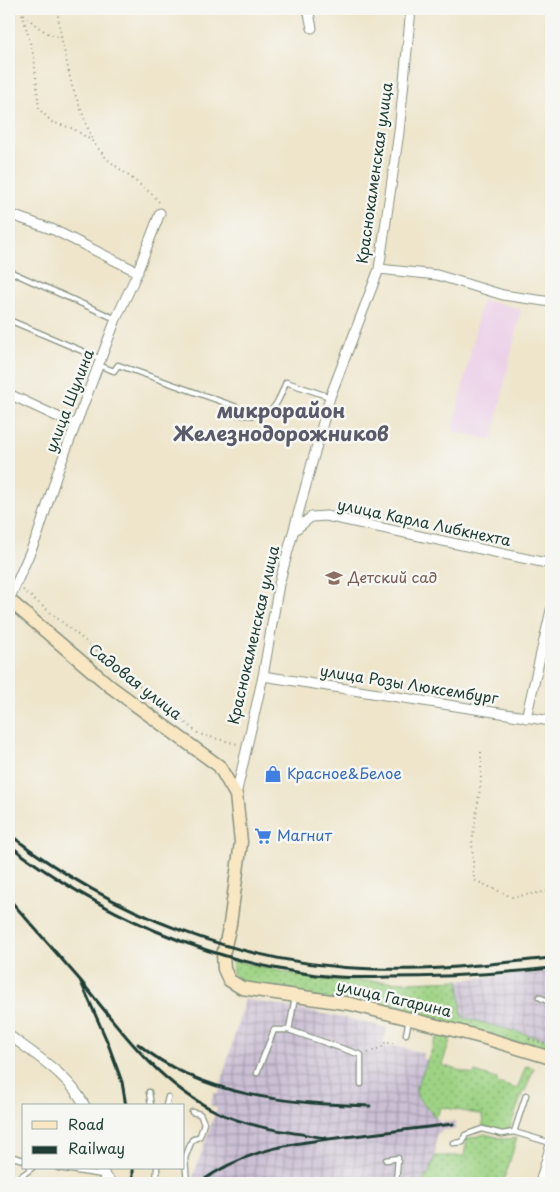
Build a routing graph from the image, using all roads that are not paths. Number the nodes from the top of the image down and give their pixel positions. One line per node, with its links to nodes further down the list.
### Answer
1 (308, 9): 3 (street)
2 (411, 9): 6 (street, Краснокаменская улица)
3 (312, 28)
4 (160, 213): 8 (street, улица Шулина)
5 (9, 214): 8 (street)
6 (379, 269): 9 (street); 14 (street, Краснокаменская улица)
7 (9, 271): 10 (lane)
8 (138, 272): 10 (street, улица Шулина)
9 (551, 302)
10 (116, 319): 12 (street, улица Шулина)
11 (9, 320): 12 (lane)
12 (100, 362): 14 (lane); 15 (street, улица Шулина)
13 (9, 394): 15 (street)
14 (330, 397): 16 (street, Краснокаменская улица)
15 (75, 425): 18 (street, улица Шулина)
16 (295, 530): 17 (street, улица Карла Либкнехта); 20 (street, Краснокаменская улица)
17 (551, 564)
18 (9, 600): 23 (street, Садовая улица)
19 (551, 610): 21 (street)
20 (263, 676): 21 (street, улица Розы Люксембург); 23 (street, Краснокаменская улица)
21 (526, 718): 22 (street, улица Розы Люксембург)
22 (551, 721)
23 (236, 795): 24 (street, Краснокаменская улица)
24 (229, 980): 25 (street, улица Гагарина)
25 (295, 996): 28 (street, улица Гагарина); 29 (lane)
26 (538, 997): 27 (lane)
27 (551, 1003)
28 (410, 1019): 30 (lane); 32 (street, улица Гагарина)
29 (289, 1030): 33 (lane); 34 (lane)
30 (406, 1034)
31 (9, 1036): 38 (street)
32 (551, 1058)
33 (257, 1073)
34 (361, 1084)
35 (149, 1092): 39 (lane)
36 (526, 1095): 42 (lane)
37 (168, 1097): 40 (lane)
38 (84, 1104)
39 (151, 1104)
40 (166, 1104)
41 (192, 1112): 45 (lane)
42 (514, 1132): 43 (lane); 44 (lane)
43 (453, 1143)
44 (551, 1144): 58 (street)
45 (185, 1151): 56 (lane)
46 (9, 1156): 47 (lane)
47 (22, 1159)
48 (386, 1160): 57 (lane)
49 (29, 1170): 53 (lane)
50 (69, 1170): 52 (lane)
51 (157, 1170): 55 (lane)
52 (101, 1176): 54 (street)
53 (12, 1183)
54 (112, 1183)
55 (156, 1183)
56 (187, 1183)
57 (396, 1183)
58 (540, 1183)

